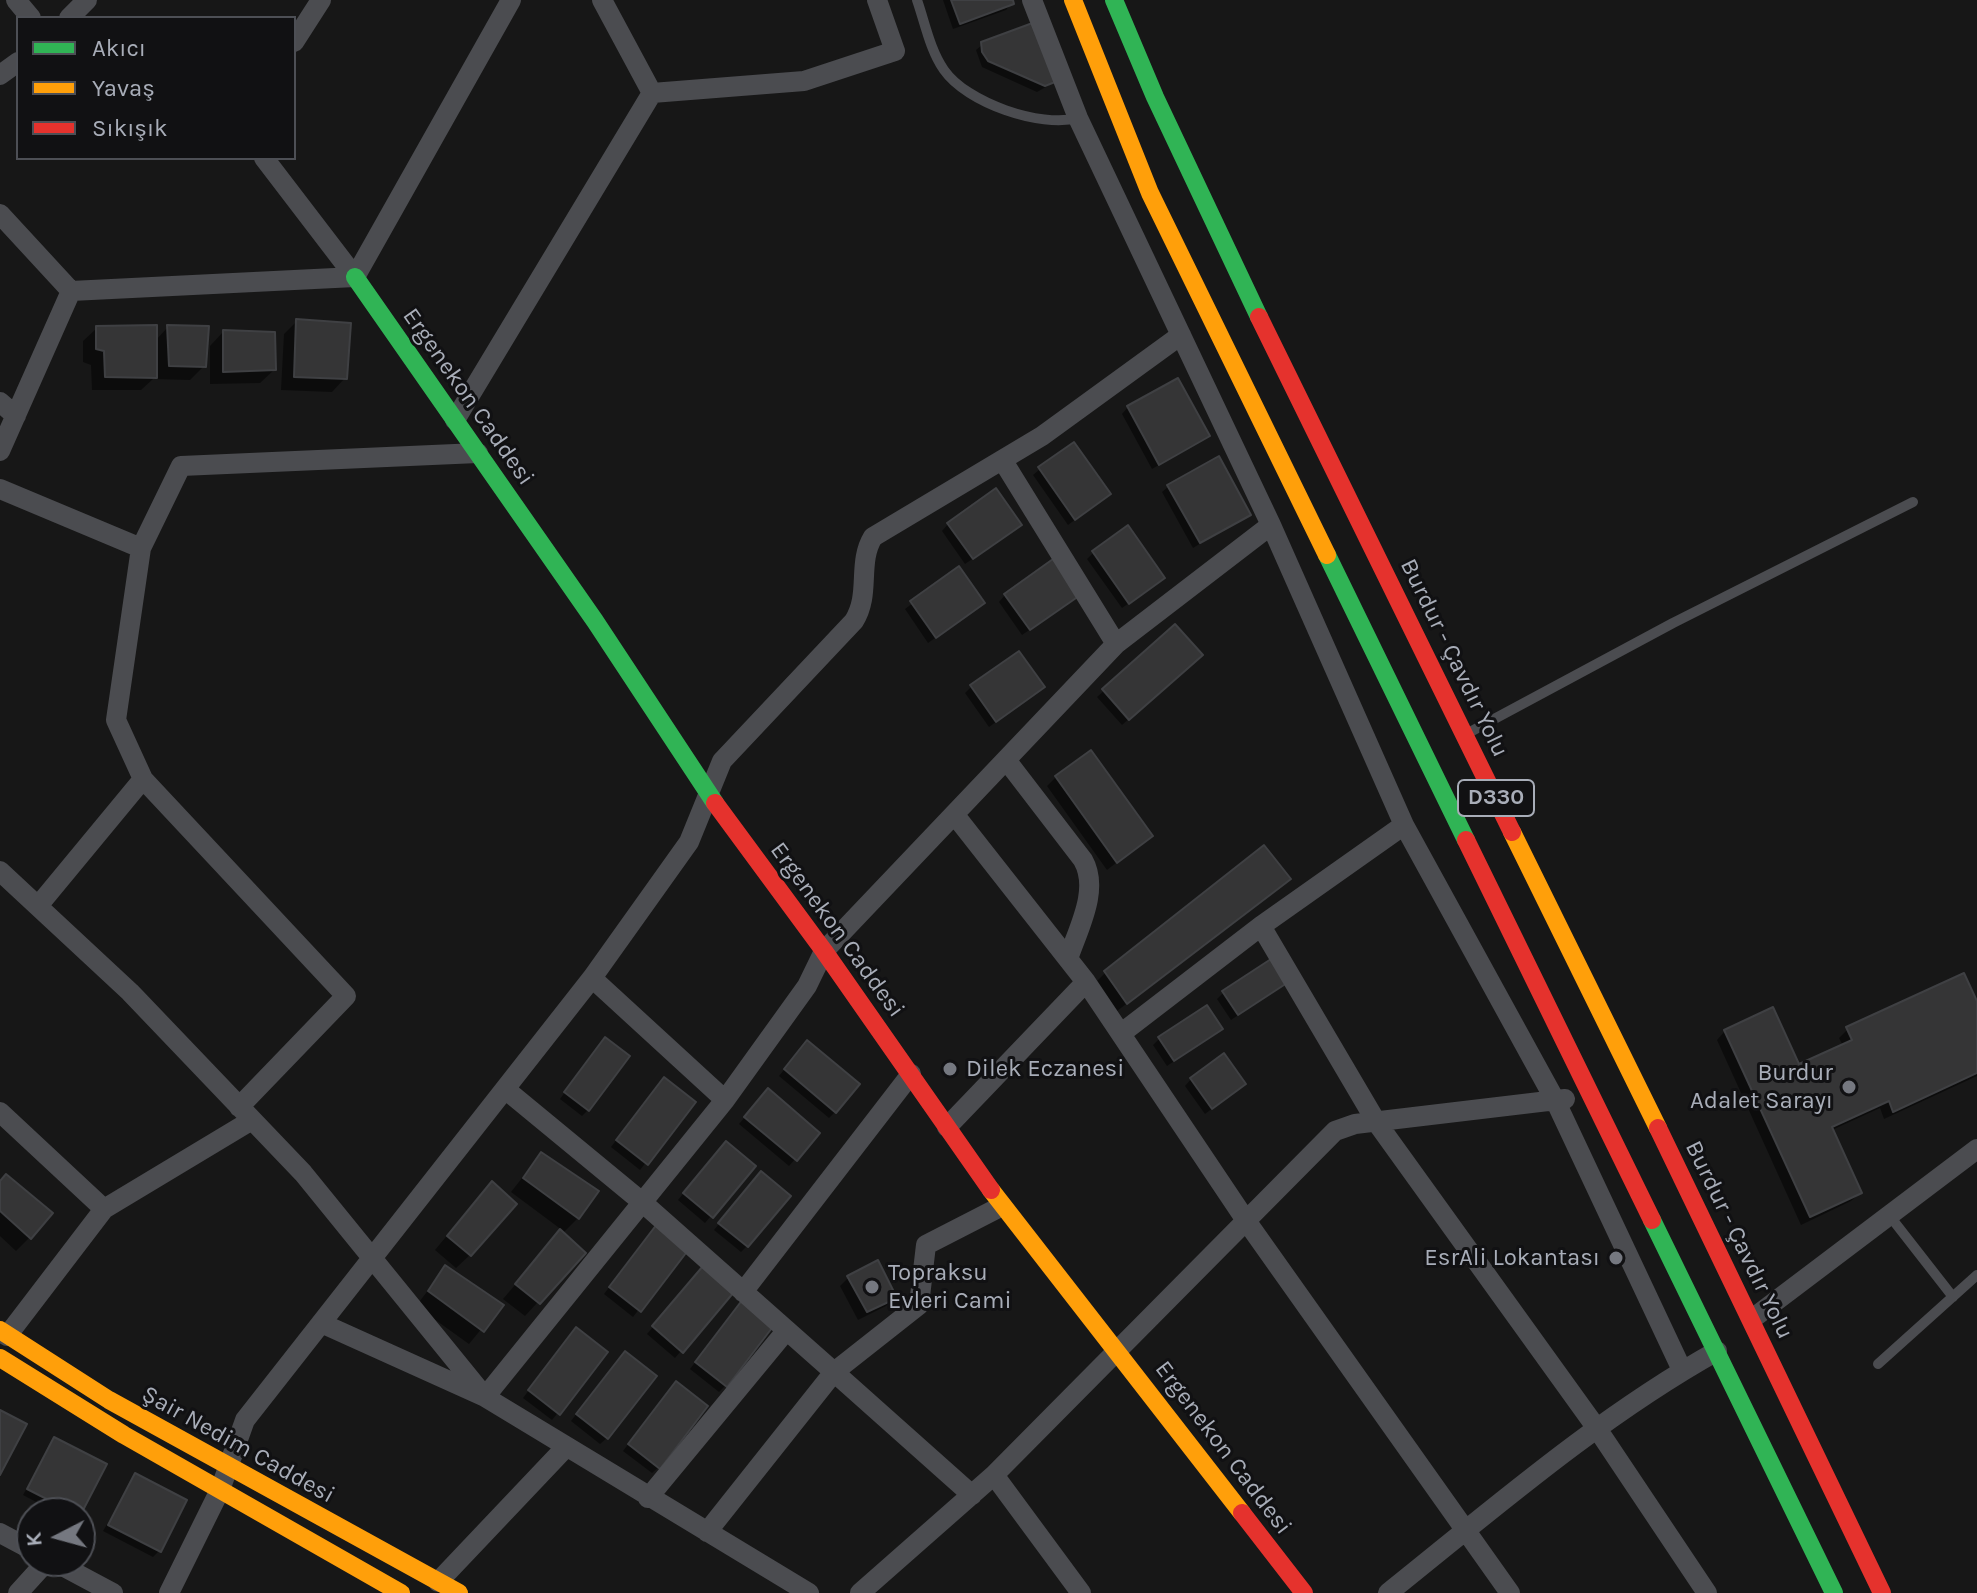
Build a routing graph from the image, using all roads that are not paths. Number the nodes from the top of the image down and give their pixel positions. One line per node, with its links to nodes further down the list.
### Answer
1 (16, 0): 11 (street)
2 (87, 0): 12 (street)
3 (321, 0): 13 (street)
4 (511, 0): 18 (street)
5 (602, 0): 14 (street)
6 (877, 0): 14 (street)
7 (917, 0): 15 (lane)
8 (1032, 0): 15 (street)
9 (1073, 0): 47 (main road, D330)
10 (1114, 0): 31 (main road, Burdur - Çavdır Yolu / D330)
11 (29, 16)
12 (71, 16)
13 (296, 39)
14 (652, 93): 22 (street)
15 (1078, 118): 20 (street)
16 (266, 160): 18 (street)
17 (0, 214): 19 (street)
18 (355, 277): 19 (street); 22 (main road, Ergenekon Caddesi)
19 (71, 291): 21 (street)
20 (1181, 335): 25 (street); 28 (street)
21 (8, 409): 23 (street)
22 (455, 420): 24 (main road, Ergenekon Caddesi)
23 (0, 451)
24 (478, 453): 29 (street); 34 (main road, Ergenekon Caddesi)
25 (1003, 461): 30 (street); 34 (street)
26 (0, 489): 29 (street)
27 (1913, 502): 31 (lane)
28 (1271, 525): 30 (street); 36 (street)
29 (141, 548): 33 (street)
30 (1116, 644): 32 (street)
31 (1465, 735): 64 (main road, Burdur - Çavdır Yolu / D330)
32 (1007, 761): 35 (street); 41 (street)
33 (143, 779): 38 (street); 51 (street)
34 (707, 793): 40 (main road, Ergenekon Caddesi); 42 (street)
35 (954, 814): 40 (street); 41 (street)
36 (1404, 825): 39 (street); 49 (street)
37 (0, 871): 38 (street)
38 (38, 906): 51 (street)
39 (1261, 926): 44 (street); 52 (street)
40 (824, 951): 45 (main road, Ergenekon Caddesi); 48 (street)
41 (1068, 959): 43 (street)
42 (592, 978): 46 (street); 48 (street)
43 (1086, 982): 44 (street); 53 (street)
44 (1123, 1032): 59 (street)
45 (911, 1074): 53 (main road, Ergenekon Caddesi); 62 (street)
46 (505, 1089): 55 (street); 60 (street)
47 (1591, 1095): 49 (street); 69 (main road, D330)
48 (725, 1100): 55 (street)
49 (1555, 1100): 52 (street); 72 (street)
50 (0, 1112): 57 (street)
51 (246, 1113): 57 (street); 60 (street)
52 (1377, 1123): 59 (street); 75 (street)
53 (947, 1127): 56 (main road, Ergenekon Caddesi)
54 (1977, 1149): 58 (street)
55 (642, 1202): 62 (street); 74 (street)
56 (1002, 1206): 68 (main road, Ergenekon Caddesi); 73 (street)
57 (104, 1209): 67 (street)
58 (1889, 1215): 63 (lane); 64 (street)
59 (1247, 1222): 68 (street); 82 (street)
60 (371, 1260): 65 (street); 74 (street)
61 (1977, 1275): 63 (lane)
62 (743, 1292): 66 (street)
63 (1953, 1297): 71 (lane)
64 (1752, 1319): 100 (main road, Burdur - Çavdır Yolu / D330)
65 (321, 1323): 74 (street); 77 (street)
66 (786, 1331): 73 (street); 81 (street)
67 (4, 1333): 77 (main road, Şair Nedim Caddesi)
68 (1117, 1350): 78 (street); 95 (main road, Ergenekon Caddesi)
69 (1717, 1351): 72 (street); 99 (main road, D330)
70 (0, 1358): 79 (main road)
71 (1878, 1364)
72 (1682, 1370): 75 (street)
73 (834, 1372): 80 (street); 83 (street)
74 (485, 1397): 76 (street)
75 (1598, 1430): 82 (street); 98 (street)
76 (566, 1447): 81 (street); 86 (street)
77 (226, 1465): 79 (street); 86 (main road, Şair Nedim Caddesi)
78 (994, 1475): 80 (street); 94 (street)
79 (220, 1490): 89 (street); 90 (main road)
80 (972, 1495): 93 (street)
81 (648, 1498): 83 (street)
82 (1466, 1530): 96 (street); 97 (street)
83 (707, 1532): 92 (street)
84 (32, 1577): 87 (street)
85 (83, 1577): 88 (street)
86 (438, 1582): 91 (main road, Şair Nedim Caddesi)
87 (18, 1593)
88 (113, 1593)
89 (169, 1593)
90 (401, 1593)
91 (459, 1593)
92 (809, 1593)
93 (860, 1593)
94 (1081, 1593)
95 (1304, 1593)
96 (1388, 1593)
97 (1510, 1593)
98 (1707, 1593)
99 (1834, 1593)
100 (1882, 1593)

